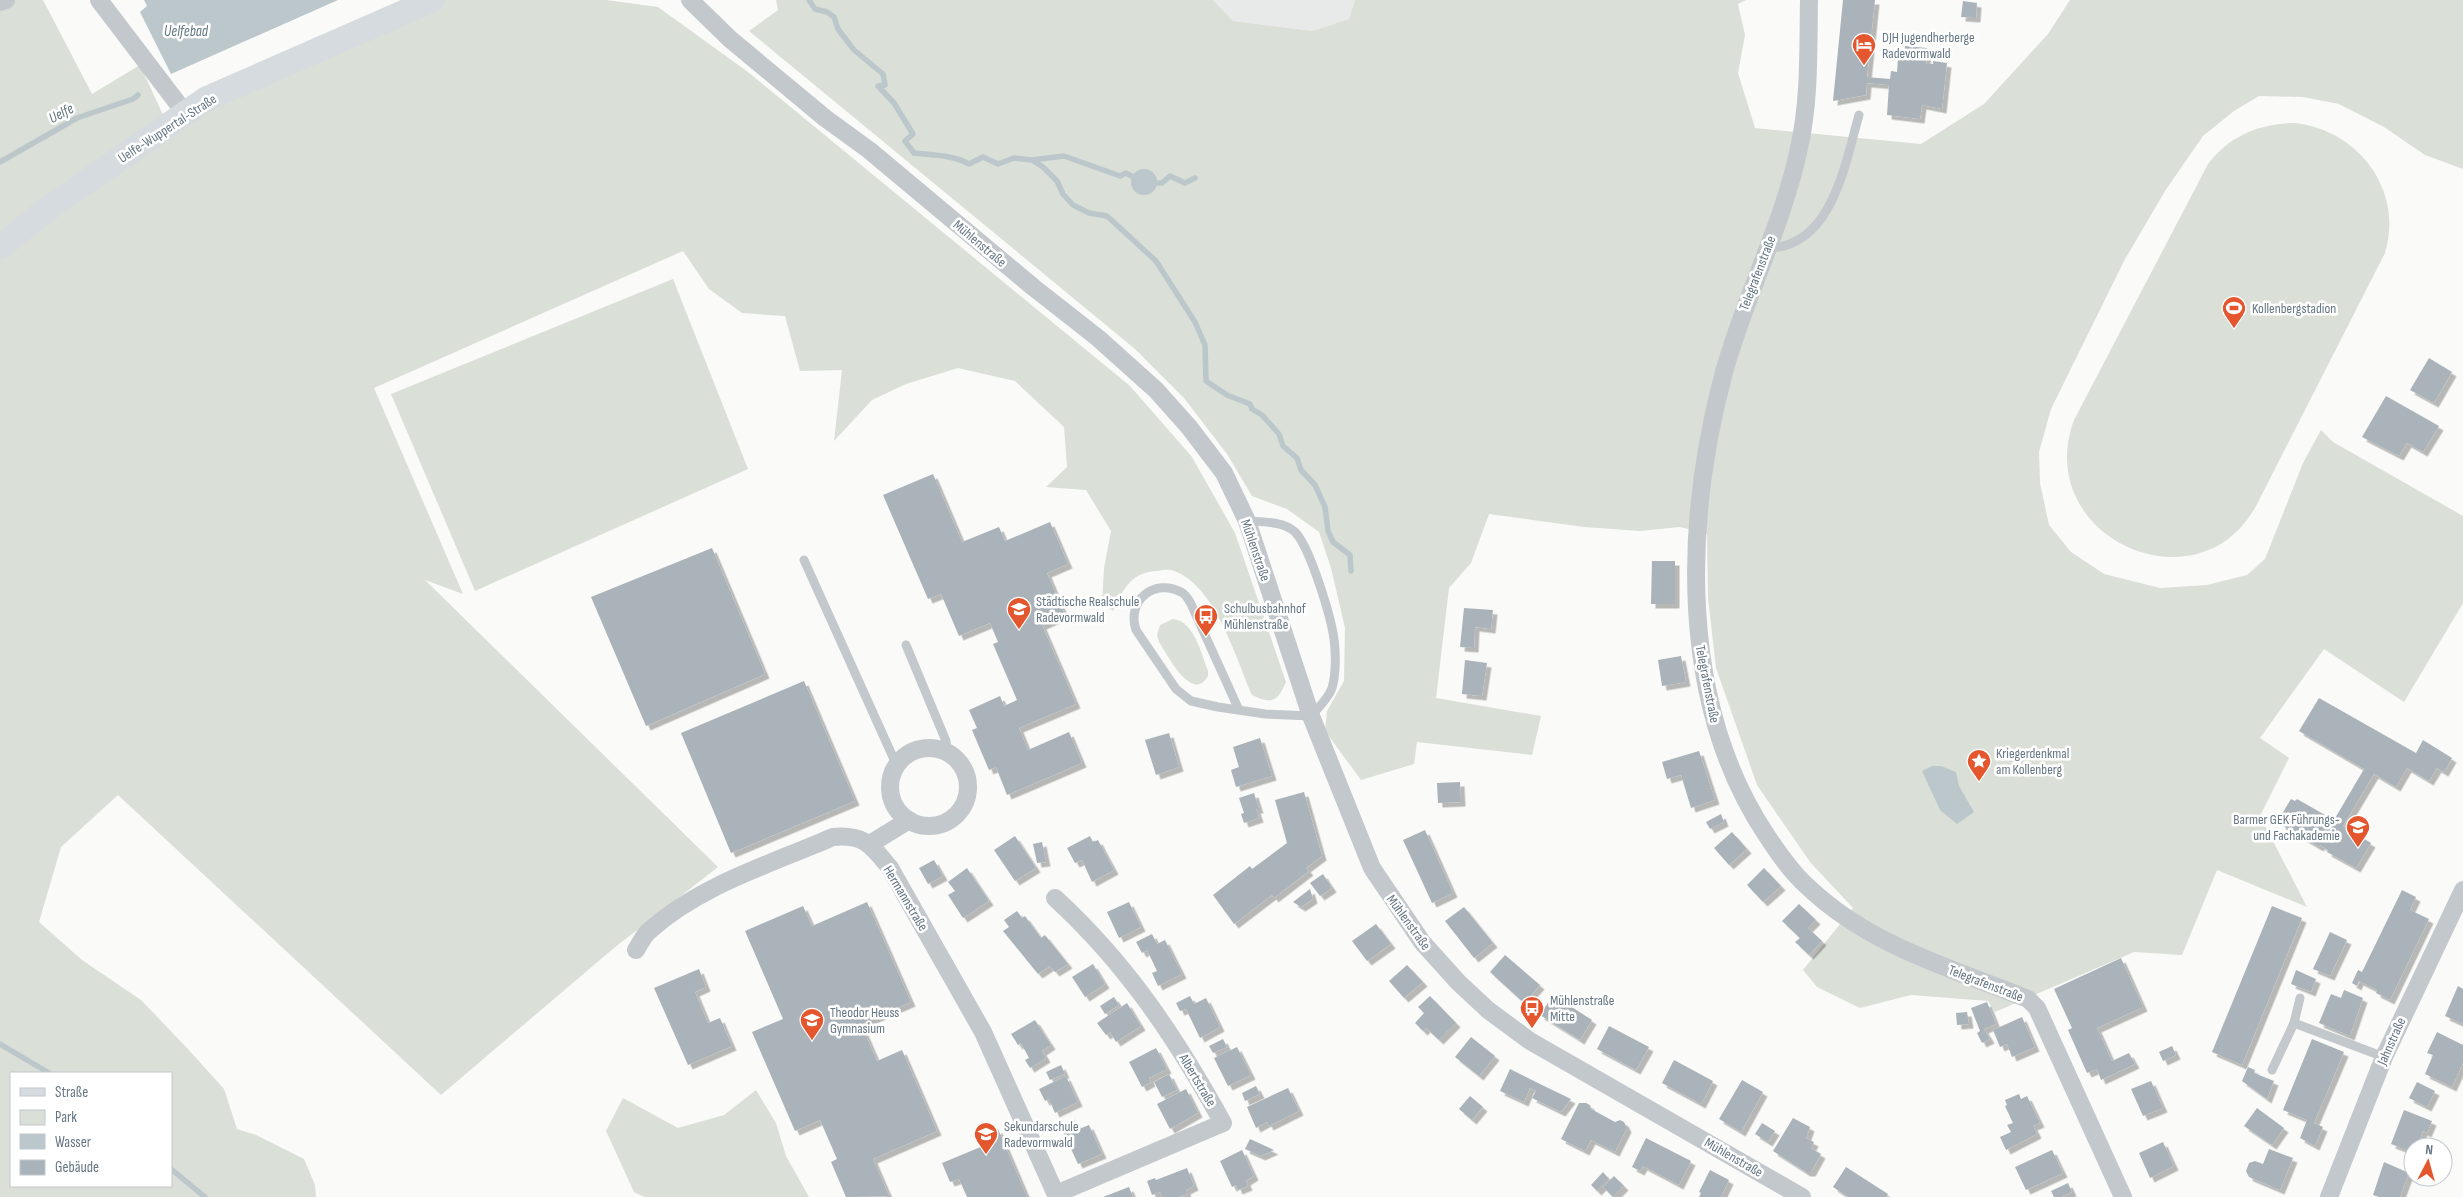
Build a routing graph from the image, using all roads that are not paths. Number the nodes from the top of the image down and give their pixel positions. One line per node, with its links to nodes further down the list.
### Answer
1 (6, 0): 6 (street)
2 (99, 0): 7 (street)
3 (432, 0): 7 (main road, Uelfe-Wuppertal-Straße)
4 (690, 0): 11 (street, Mühlenstraße)
5 (1809, 0): 10 (street, Telegrafenstraße)
6 (0, 2)
7 (185, 113): 9 (main road, Uelfe-Wuppertal-Straße)
8 (1859, 115): 10 (lane)
9 (0, 246)
10 (1768, 248): 29 (street, Telegrafenstraße)
11 (1247, 521): 15 (street, Mühlenstraße); 15 (lane)
12 (804, 560): 17 (lane)
13 (906, 644): 16 (lane)
14 (1239, 710): 14 (lane); 15 (lane)
15 (1311, 716): 28 (street, Mühlenstraße)
16 (946, 752): 17 (street); 18 (street)
17 (897, 766): 18 (street)
18 (909, 820): 19 (street)
19 (870, 844): 22 (street); 27 (street, Hermannstraße)
20 (2463, 890): 25 (street, Jahnstraße)
21 (1055, 898): 27 (street, Albertstraße)
22 (636, 950)
23 (2300, 998): 24 (lane)
24 (2294, 1023): 25 (lane); 26 (lane)
25 (2384, 1057): 30 (street, Jahnstraße)
26 (2272, 1070)
27 (1056, 1195)
28 (1802, 1197)
29 (2124, 1197)
30 (2329, 1197)

